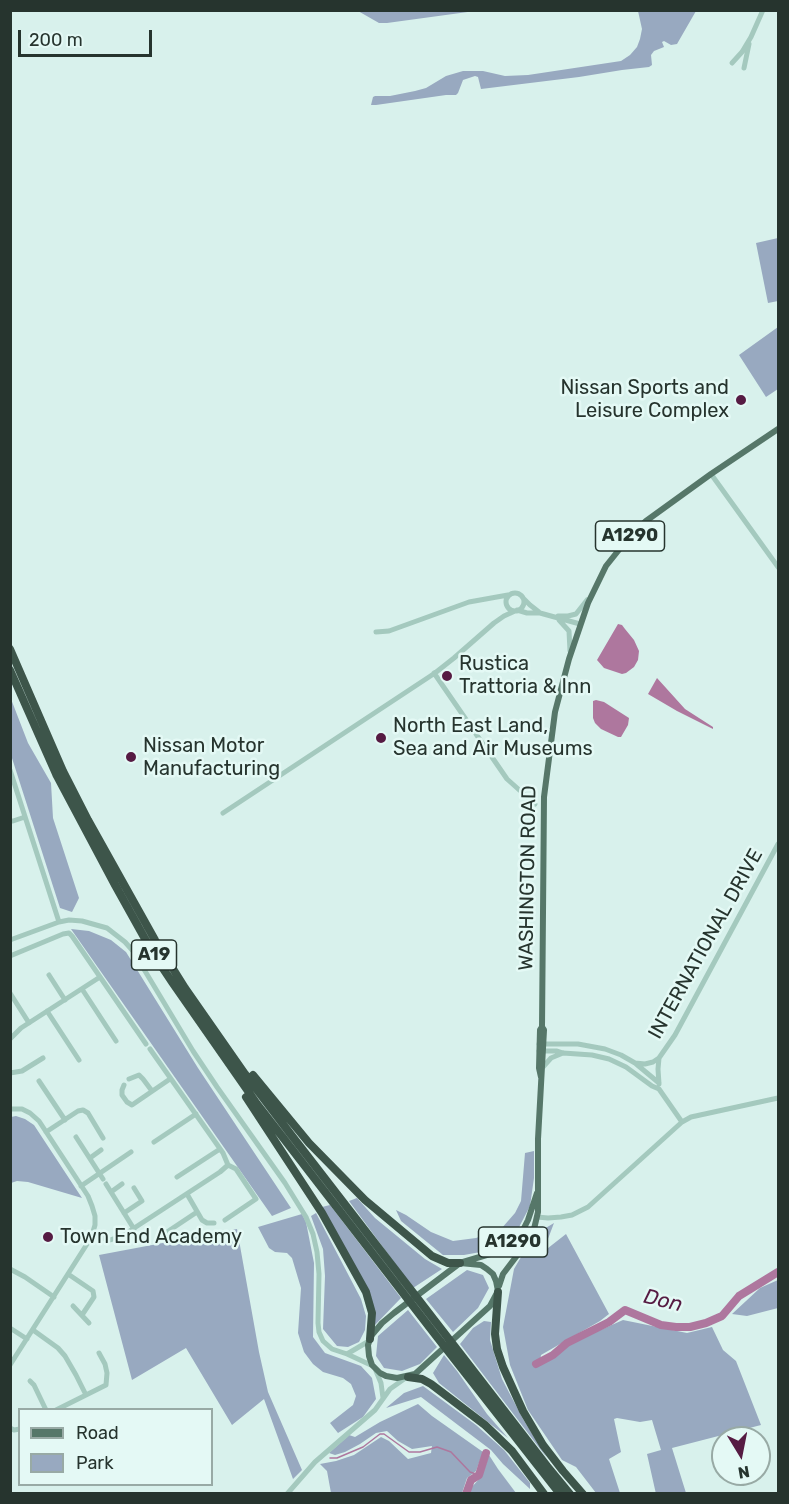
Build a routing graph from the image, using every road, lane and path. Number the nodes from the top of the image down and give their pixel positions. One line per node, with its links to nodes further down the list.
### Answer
1 (763, 10): 2 (street)
2 (751, 37): 3 (street); 4 (street)
3 (732, 63)
4 (744, 68)
5 (778, 429): 6 (main road, WASHINGTON ROAD / A1290)
6 (711, 474): 7 (street); 8 (main road, WASHINGTON ROAD / A1290)
7 (778, 567)
8 (592, 592): 16 (street); 17 (main road, WASHINGTON ROAD / A1290)
9 (508, 595): 10 (street); 11 (street); 12 (street)
10 (523, 598): 13 (street); 14 (street)
11 (482, 601): 12 (street); 18 (street)
12 (506, 606): 13 (street); 15 (street)
13 (517, 611): 14 (street); 15 (street)
14 (540, 613): 16 (street)
15 (504, 616): 22 (street)
16 (553, 617): 17 (street); 20 (street)
17 (580, 624): 20 (main road, WASHINGTON ROAD / A1290)
18 (376, 632)
19 (10, 649): 38 (highway, A19)
20 (570, 654): 44 (main road, WASHINGTON ROAD / A1290)
21 (10, 670): 42 (highway, A19)
22 (434, 673): 25 (street); 26 (street)
23 (10, 770): 24 (street)
24 (12, 782): 27 (street)
25 (535, 804)
26 (223, 813)
27 (25, 817): 28 (street); 30 (street)
28 (10, 821)
29 (778, 844): 48 (street, INTERNATIONAL DRIVE)
30 (59, 922): 31 (street); 104 (street)
31 (10, 940)
32 (10, 956): 34 (street)
33 (49, 975): 37 (street)
34 (100, 978): 35 (street); 54 (street)
35 (82, 989): 37 (street); 43 (street)
36 (10, 993): 40 (street)
37 (64, 1000): 39 (street)
38 (197, 1006): 91 (highway); 118 (highway, A19)
39 (47, 1011): 40 (street); 47 (street)
40 (29, 1023): 41 (street)
41 (11, 1036)
42 (209, 1036): 102 (highway); 113 (highway, A19)
43 (116, 1041)
44 (541, 1048): 45 (street); 49 (street, INTERNATIONAL DRIVE); 50 (main road, WASHINGTON ROAD / A1290); 53 (main road, WASHINGTON ROAD / A1290)
45 (563, 1053): 50 (street); 56 (street)
46 (43, 1058): 51 (street)
47 (79, 1060)
48 (656, 1062): 49 (street, INTERNATIONAL DRIVE); 52 (street, INTERNATIONAL DRIVE); 59 (street, INTERNATIONAL DRIVE)
49 (635, 1063): 52 (street, INTERNATIONAL DRIVE)
50 (543, 1067): 53 (main road, WASHINGTON ROAD / A1290)
51 (10, 1073)
52 (648, 1074): 56 (street, INTERNATIONAL DRIVE); 59 (street, INTERNATIONAL DRIVE)
53 (541, 1077): 81 (main road, WASHINGTON ROAD / A1290)
54 (171, 1078): 60 (street); 63 (street)
55 (129, 1079): 60 (street)
56 (643, 1079): 59 (street)
57 (39, 1081): 64 (street)
58 (124, 1085): 60 (street)
59 (659, 1086): 65 (street)
60 (152, 1091)
61 (778, 1098): 65 (street)
62 (10, 1109): 66 (street)
63 (196, 1114): 69 (street); 70 (street)
64 (65, 1120): 66 (street); 68 (street)
65 (682, 1122): 85 (street)
66 (46, 1132): 78 (street)
67 (76, 1137): 73 (street)
68 (103, 1138)
69 (154, 1142)
70 (220, 1149): 74 (street); 75 (street)
71 (101, 1150): 73 (street)
72 (131, 1152): 76 (street)
73 (90, 1158): 76 (street)
74 (228, 1165): 82 (street); 86 (street)
75 (177, 1177)
76 (103, 1179): 78 (street); 80 (street)
77 (122, 1184): 80 (street)
78 (81, 1186): 89 (street)
79 (134, 1188): 84 (street)
80 (111, 1192): 84 (street)
81 (537, 1192): 85 (main road, A1290); 91 (main road, A1290)
82 (187, 1194): 83 (street); 88 (street)
83 (198, 1212): 87 (street); 90 (street)
84 (124, 1213): 88 (street)
85 (537, 1217): 94 (main road, A1290)
86 (225, 1220)
87 (214, 1223)
88 (134, 1228): 89 (street)
89 (92, 1235): 93 (street)
90 (161, 1236)
91 (461, 1263): 94 (main road, A1290); 102 (main road, A1290)
92 (10, 1269): 95 (street)
93 (68, 1274): 95 (street); 97 (street)
94 (498, 1292): 107 (main road, A1290); 119 (highway)
95 (54, 1297): 100 (street)
96 (73, 1306): 97 (street)
97 (82, 1315): 98 (street)
98 (89, 1323)
99 (10, 1328): 101 (street)
100 (33, 1330): 101 (street); 109 (street)
101 (27, 1339): 105 (street)
102 (369, 1340): 104 (street); 106 (main road)
103 (99, 1353): 109 (street)
104 (347, 1353): 106 (street)
105 (10, 1365)
106 (374, 1367): 107 (main road); 110 (street)
107 (408, 1377): 110 (street); 115 (highway)
108 (30, 1381): 111 (street)
109 (86, 1395): 112 (street)
110 (383, 1398): 114 (street)
111 (45, 1408)
112 (60, 1408)
113 (535, 1462): 116 (highway, A19); 117 (highway, A19)
114 (287, 1494)
115 (544, 1494)
116 (555, 1494)
117 (560, 1494)
118 (570, 1494)
119 (583, 1494)

